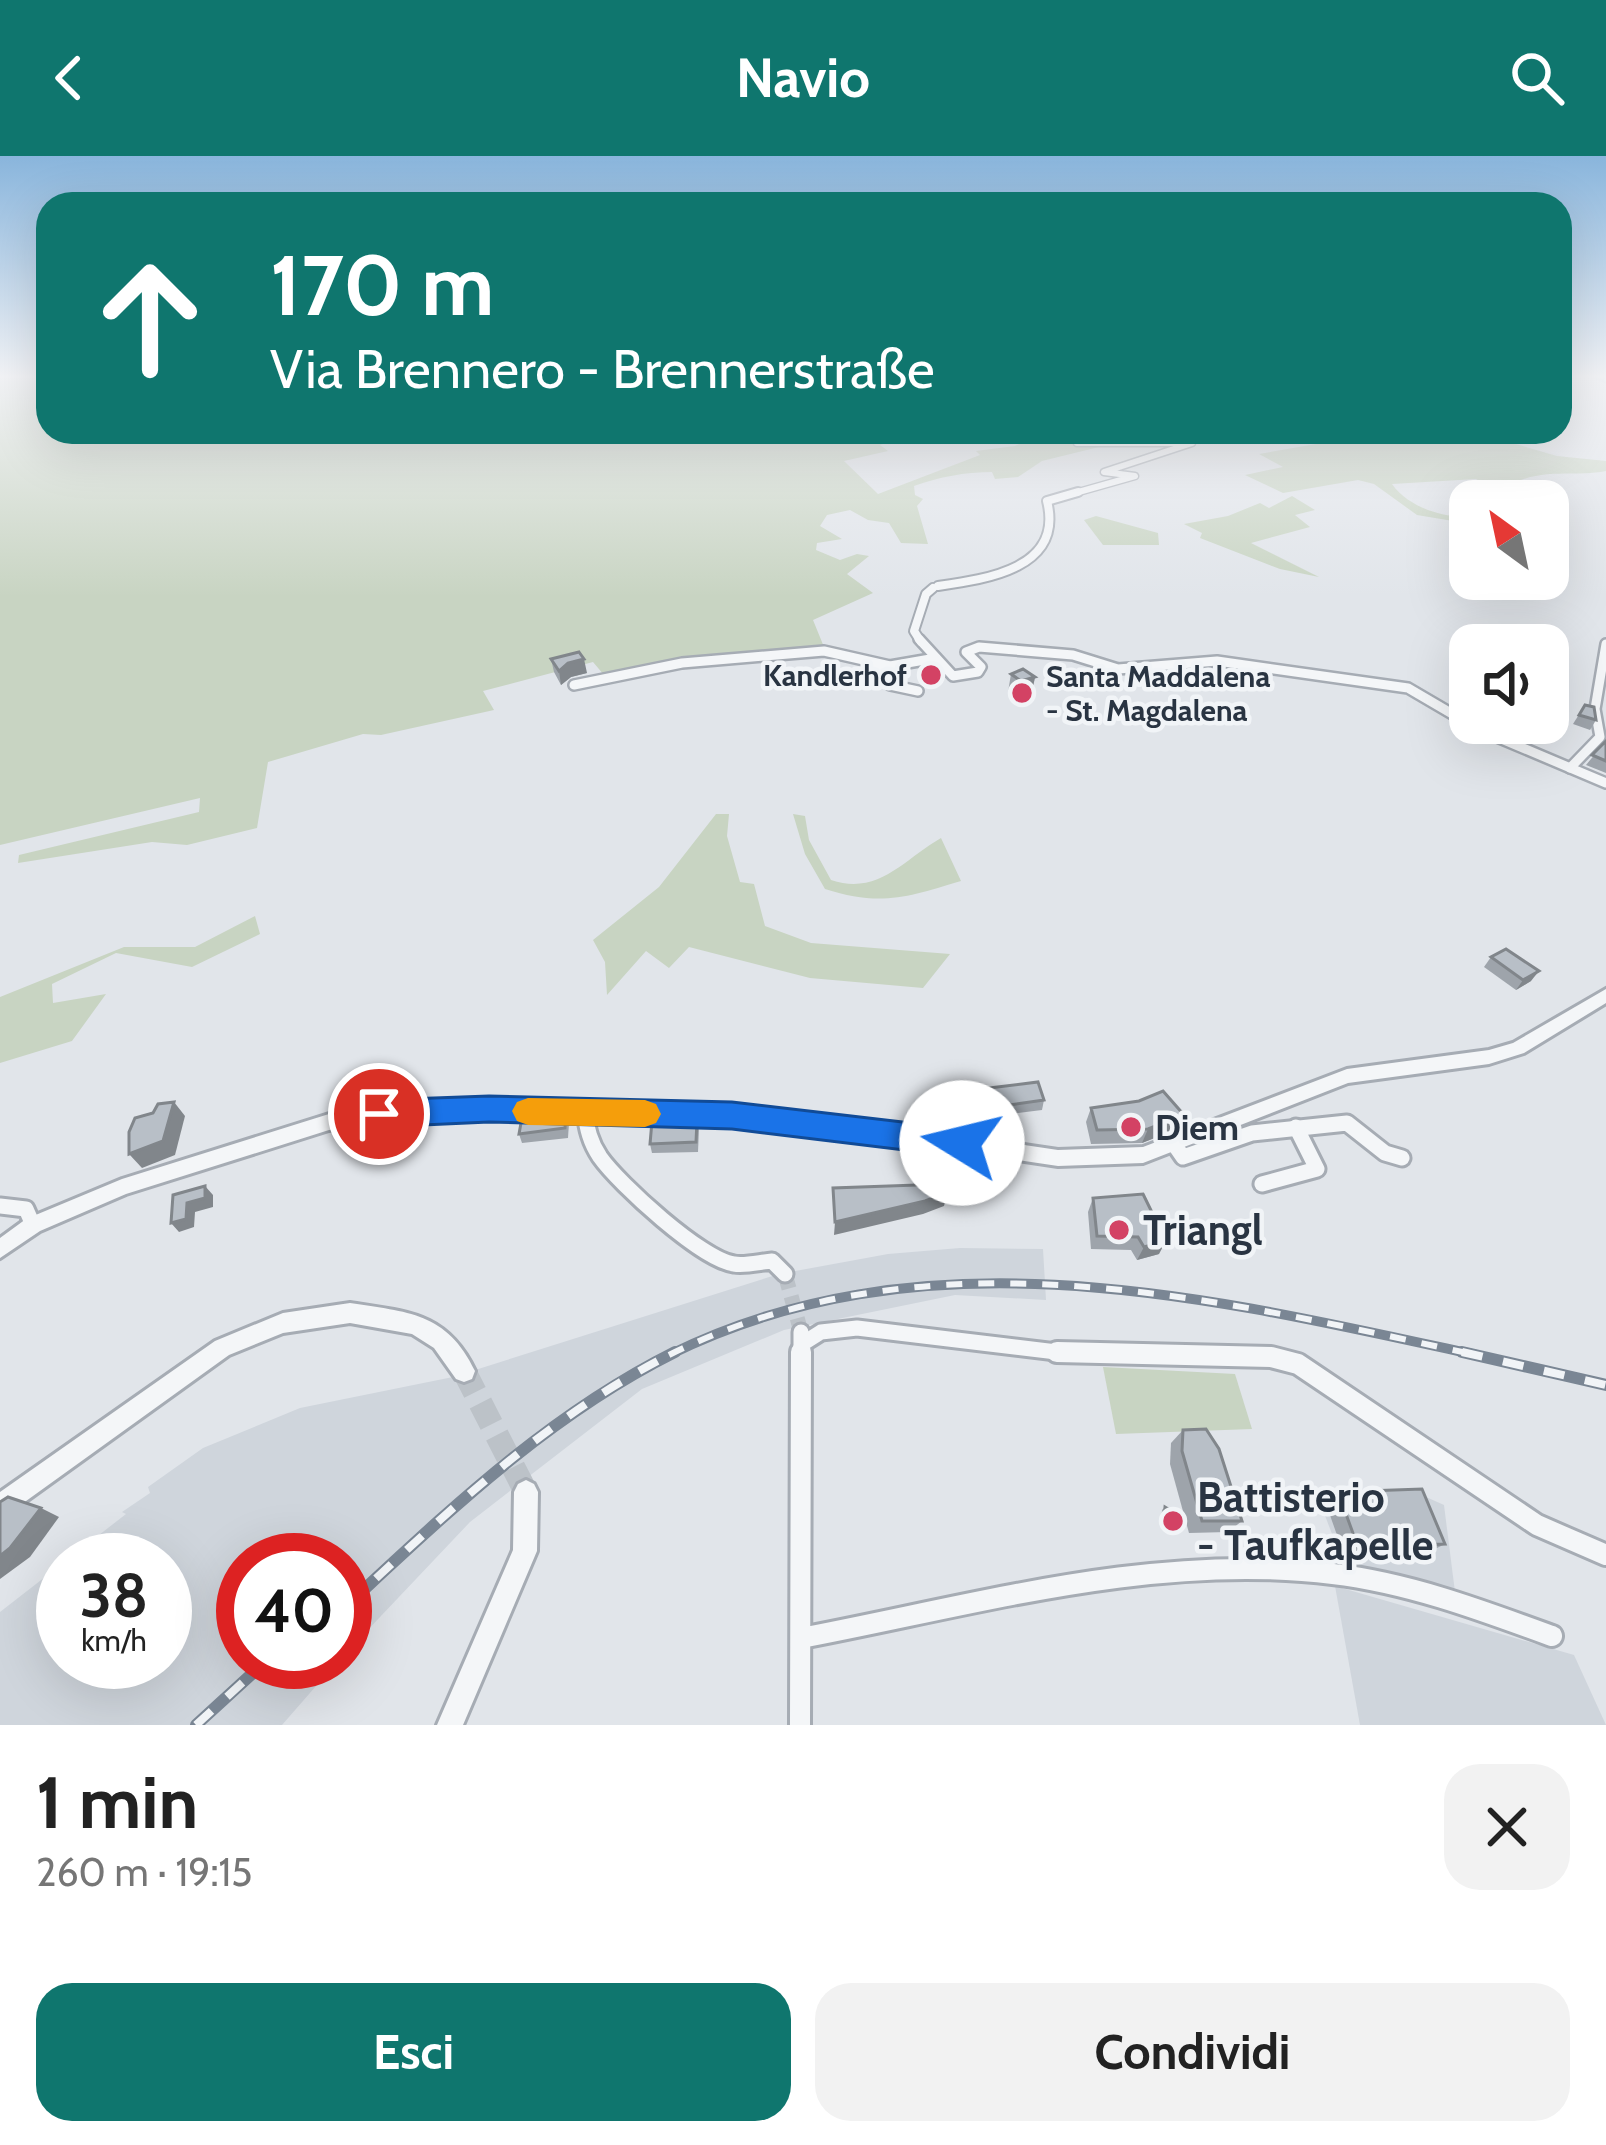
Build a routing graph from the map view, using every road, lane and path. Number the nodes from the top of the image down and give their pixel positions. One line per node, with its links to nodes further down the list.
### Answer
1 (1170, 450): 3 (street)
2 (1606, 644): 7 (street)
3 (937, 658): 4 (street); 7 (street)
4 (869, 661): 5 (street); 6 (street)
5 (574, 685)
6 (918, 691)
7 (1570, 768): 8 (street)
8 (1606, 783)
9 (1606, 995): 12 (street)
10 (585, 1112): 12 (street); 16 (street); 18 (street)
11 (1297, 1127): 12 (street); 13 (street); 14 (street)
12 (1174, 1144)
13 (1402, 1159)
14 (1262, 1184)
15 (0, 1206): 16 (street)
16 (33, 1225): 17 (street)
17 (0, 1250)
18 (784, 1274)
19 (464, 1371): 21 (street)
20 (526, 1492): 25 (street)
21 (0, 1506)
22 (1606, 1555): 24 (street)
23 (1552, 1636): 24 (street)
24 (801, 1638): 26 (street)
25 (449, 1725)
26 (800, 1725)

